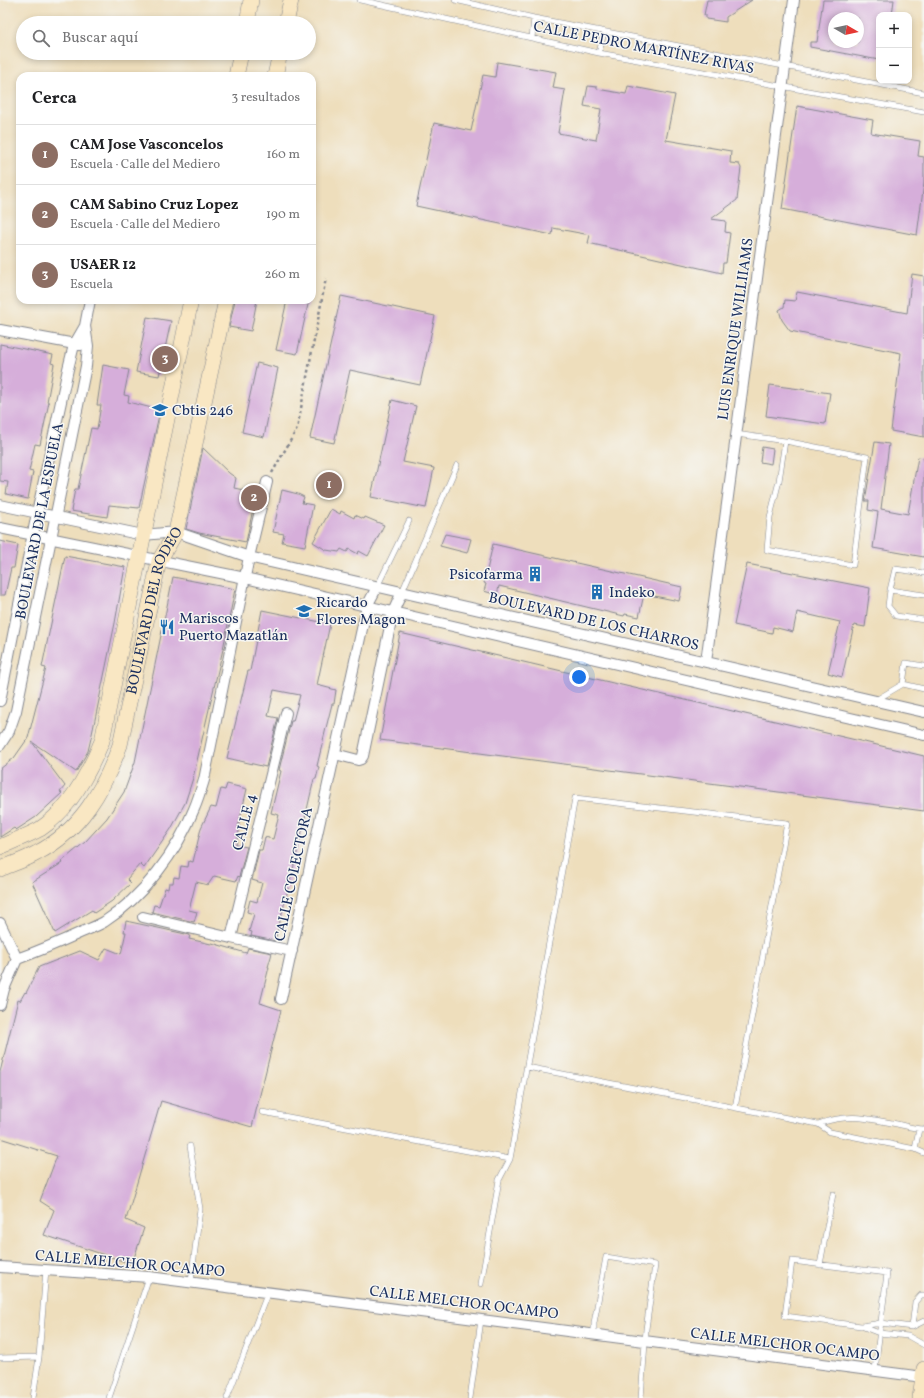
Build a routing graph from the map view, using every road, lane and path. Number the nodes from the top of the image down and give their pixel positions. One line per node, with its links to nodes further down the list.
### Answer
1 (251, 0): 6 (street)
2 (291, 0): 7 (street)
3 (360, 0): 10 (lane, CALLE PEDRO MARTÍNEZ RIVAS)
4 (456, 0): 8 (lane, CALLE PEDRO MARTÍNEZ RIVAS)
5 (794, 0): 14 (street, LUIS ENRIQUE WILLIIAMS)
6 (248, 16)
7 (288, 16)
8 (534, 18): 9 (lane, CALLE PEDRO MARTÍNEZ RIVAS); 10 (lane)
9 (604, 32): 11 (lane); 14 (lane, CALLE PEDRO MARTÍNEZ RIVAS)
10 (532, 38): 11 (lane, CALLE PEDRO MARTÍNEZ RIVAS)
11 (599, 53): 17 (lane, CALLE PEDRO MARTÍNEZ RIVAS)
12 (239, 60): 15 (street)
13 (278, 60): 16 (street)
14 (785, 66): 17 (street, LUIS ENRIQUE WILLIIAMS); 18 (lane, CALLE PEDRO MARTÍNEZ RIVAS)
15 (237, 72)
16 (276, 72)
17 (782, 86): 19 (lane, CALLE PEDRO MARTÍNEZ RIVAS); 28 (street, LUIS ENRIQUE WILLIIAMS)
18 (924, 93)
19 (924, 112)
20 (326, 278): 31 (path)
21 (89, 304): 24 (street)
22 (190, 304): 39 (street, BOULEVARD DEL RODEO)
23 (225, 304): 37 (street, BOULEVARD DEL RODEO)
24 (85, 326): 26 (street, BOULEVARD DE LA ESPUELA); 27 (street, BOULEVARD DE LA ESPUELA)
25 (0, 330): 26 (street)
26 (74, 345): 27 (street); 33 (street, BOULEVARD DE LA ESPUELA)
27 (88, 346): 34 (street, BOULEVARD DE LA ESPUELA)
28 (736, 434): 29 (lane); 53 (street, LUIS ENRIQUE WILLIIAMS)
29 (785, 441): 29 (lane)
30 (457, 465): 48 (lane)
31 (267, 482): 42 (street)
32 (0, 505): 33 (street, BOULEVARD DE LOS CHARROS)
33 (37, 513): 34 (street, BOULEVARD DE LOS CHARROS); 38 (street, BOULEVARD DE LA ESPUELA)
34 (55, 517): 39 (street, BOULEVARD DE LOS CHARROS); 40 (street, BOULEVARD DE LA ESPUELA)
35 (409, 521): 46 (lane)
36 (0, 528): 38 (street)
37 (176, 532): 39 (street, BOULEVARD DE LOS CHARROS); 42 (street, BOULEVARD DE LOS CHARROS); 43 (street, BOULEVARD DEL RODEO)
38 (33, 535): 40 (street); 57 (street, BOULEVARD DE LA ESPUELA)
39 (143, 535): 41 (street, BOULEVARD DEL RODEO)
40 (51, 538): 41 (street); 62 (street, BOULEVARD DE LA ESPUELA)
41 (139, 556): 43 (street); 64 (street, BOULEVARD DEL RODEO)
42 (249, 557): 45 (street); 46 (street, BOULEVARD DE LOS CHARROS)
43 (159, 561): 45 (street); 65 (street, BOULEVARD DEL RODEO)
44 (924, 573): 47 (lane)
45 (245, 578): 50 (street); 70 (street)
46 (377, 587): 48 (street, BOULEVARD DE LOS CHARROS); 50 (street, CALLE COLECTORA)
47 (890, 590): 49 (lane); 52 (lane)
48 (402, 592): 51 (street); 53 (street, BOULEVARD DE LOS CHARROS)
49 (924, 595)
50 (367, 606): 51 (street); 63 (street, CALLE COLECTORA)
51 (393, 612): 61 (street); 63 (street)
52 (924, 620)
53 (706, 662): 58 (street, BOULEVARD DE LOS CHARROS)
54 (924, 666): 55 (lane)
55 (903, 684): 56 (lane); 58 (lane)
56 (924, 689)
57 (0, 701)
58 (875, 701): 59 (street, BOULEVARD DE LOS CHARROS)
59 (924, 712)
60 (286, 713): 68 (street, CALLE 4)
61 (924, 735)
62 (0, 745)
63 (335, 754): 69 (street, CALLE COLECTORA)
64 (0, 847)
65 (0, 869)
66 (143, 917): 68 (street)
67 (0, 923): 70 (street)
68 (231, 938): 69 (street)
69 (292, 951): 71 (street, CALLE COLECTORA)
70 (17, 959): 72 (street)
71 (281, 999)
72 (0, 1005)
73 (527, 1067): 74 (lane); 74 (lane); 81 (lane)
74 (735, 1108): 76 (lane)
75 (262, 1112): 81 (lane)
76 (818, 1124): 77 (lane); 79 (lane)
77 (921, 1129): 79 (lane)
78 (190, 1146): 87 (lane)
79 (915, 1149): 80 (lane)
80 (924, 1153)
81 (510, 1159): 88 (lane)
82 (834, 1194): 83 (lane)
83 (820, 1265): 93 (lane); 94 (lane)
84 (0, 1267): 85 (street, CALLE MELCHOR OCAMPO)
85 (46, 1270): 86 (street, CALLE MELCHOR OCAMPO); 100 (lane)
86 (149, 1277): 87 (street, CALLE MELCHOR OCAMPO); 105 (lane)
87 (191, 1282): 89 (street, CALLE MELCHOR OCAMPO)
88 (481, 1284)
89 (268, 1292): 91 (street, CALLE MELCHOR OCAMPO); 106 (lane)
90 (924, 1295): 95 (lane)
91 (481, 1320): 97 (street, CALLE MELCHOR OCAMPO); 107 (lane)
92 (924, 1321): 95 (lane)
93 (881, 1323): 94 (lane); 95 (lane); 96 (lane)
94 (861, 1326): 96 (lane)
95 (912, 1327)
96 (879, 1333): 99 (lane); 102 (lane)
97 (594, 1334): 98 (street, CALLE MELCHOR OCAMPO); 98 (lane)
98 (645, 1341): 102 (street, CALLE MELCHOR OCAMPO); 108 (lane)
99 (924, 1345)
100 (39, 1357): 101 (lane); 104 (lane)
101 (0, 1358)
102 (875, 1370): 103 (street, CALLE MELCHOR OCAMPO)
103 (923, 1373): 109 (street)
104 (33, 1398)
105 (109, 1398)
106 (228, 1398)
107 (470, 1398)
108 (641, 1398)
109 (920, 1398)

